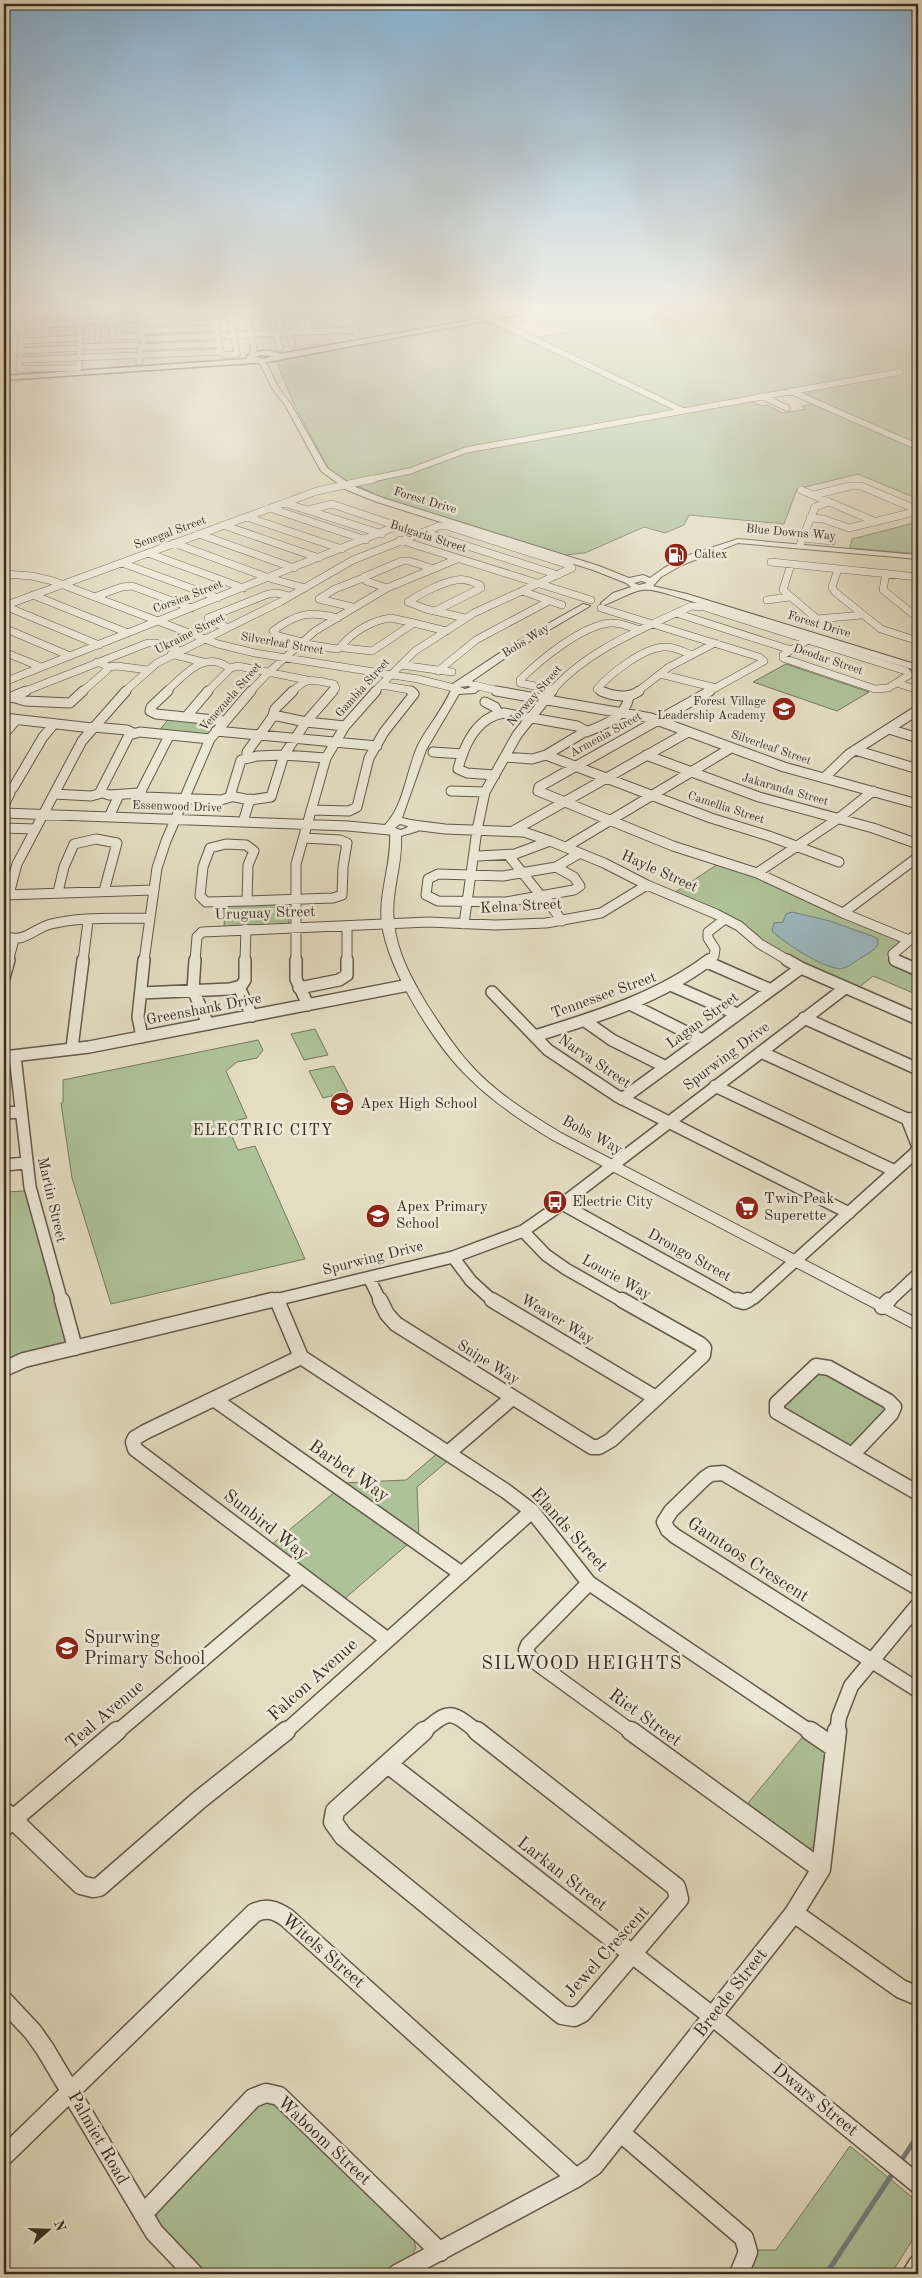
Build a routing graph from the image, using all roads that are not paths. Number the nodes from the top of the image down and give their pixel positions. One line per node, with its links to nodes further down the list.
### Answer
1 (296, 418): 5 (street, Forest Drive)
2 (636, 418): 5 (street, Senegal Street)
3 (852, 418): 4 (street)
4 (918, 447)
5 (345, 485): 9 (street, Senegal Street); 45 (street, Forest Drive)
6 (801, 490): 7 (street)
7 (814, 496): 8 (street); 12 (street)
8 (828, 502): 14 (street); 15 (street)
9 (285, 503): 10 (street, Senegal Street); 11 (street, Bulgaria Street)
10 (270, 508): 13 (street, Senegal Street); 20 (street)
11 (308, 510): 19 (street, Bulgaria Street); 19 (street)
12 (918, 510): 15 (street)
13 (247, 517): 16 (street, Senegal Street); 25 (street)
14 (810, 518): 15 (street); 23 (street)
15 (876, 522)
16 (223, 525): 18 (street, Senegal Street); 28 (street)
17 (424, 532): 21 (street, Ukraine Street); 34 (street, Ukraine Street); 40 (street)
18 (199, 534): 24 (street, Senegal Street); 33 (street)
19 (381, 534): 20 (street, Corsica Street); 21 (street, Bulgaria Street)
20 (366, 540): 25 (street, Corsica Street)
21 (402, 541): 29 (street, Bulgaria Street); 49 (street, Ukraine Street)
22 (832, 541): 23 (street)
23 (801, 542): 27 (street, Blue Downs Way); 45 (street, Blue Downs Way)
24 (174, 544): 26 (street, Senegal Street); 43 (street)
25 (342, 549): 28 (street, Corsica Street)
26 (148, 553): 30 (street, Senegal Street); 48 (street)
27 (918, 557)
28 (319, 558): 33 (street, Corsica Street)
29 (457, 559): 35 (street, Venezuela Street); 47 (street, Bulgaria Street)
30 (122, 562): 38 (street); 46 (street, Senegal Street)
31 (771, 562): 32 (street)
32 (791, 564): 36 (street); 55 (street)
33 (294, 568): 43 (street, Corsica Street)
34 (572, 568): 40 (street, Gambia Street)
35 (434, 569): 44 (street); 50 (street, Venezuela Street)
36 (838, 569): 39 (street); 68 (street)
37 (4, 574): 46 (street, Silverleaf Street)
38 (152, 574): 42 (street); 56 (street)
39 (886, 574): 41 (street); 71 (street)
40 (558, 575): 47 (street, Gambia Street)
41 (918, 577)
42 (143, 578)
43 (269, 578): 48 (street, Corsica Street); 49 (street)
44 (364, 578): 50 (street); 57 (street)
45 (640, 582): 60 (street, Bobs Way); 103 (street, Forest Drive)
46 (62, 584): 52 (street, Senegal Street); 54 (street, Silverleaf Street)
47 (537, 585): 51 (street, Gambia Street); 60 (street, Bulgaria Street)
48 (243, 588): 56 (street, Corsica Street)
49 (305, 588): 53 (street, Ukraine Street)
50 (387, 588): 69 (street, Venezuela Street)
51 (522, 591): 59 (street); 70 (street, Gambia Street)
52 (33, 595): 62 (street, Senegal Street); 79 (street)
53 (290, 596): 75 (street, Ukraine Street); 75 (street)
54 (94, 597): 64 (street); 72 (street, Silverleaf Street)
55 (790, 597): 58 (street); 68 (street)
56 (218, 598): 64 (street, Corsica Street)
57 (322, 600): 63 (street); 66 (street)
58 (766, 600)
59 (550, 601): 61 (street); 105 (street)
60 (596, 604): 74 (street, Bulgaria Street); 102 (street, Bobs Way)
61 (562, 605)
62 (4, 606): 85 (street)
63 (352, 607)
64 (191, 608): 72 (street, Corsica Street)
65 (435, 611): 65 (street); 70 (street)
66 (308, 612): 69 (street); 83 (street)
67 (676, 613): 74 (street, Norway Street); 81 (street, Norway Street); 88 (street)
68 (862, 615): 82 (street)
69 (338, 618): 83 (street, Venezuela Street)
70 (465, 618): 78 (street, Gambia Street)
71 (918, 618)
72 (157, 622): 79 (street, Corsica Street); 80 (street, Silverleaf Street)
73 (414, 623): 78 (street); 86 (street); 86 (street)
74 (654, 623): 77 (street, Norway Street); 84 (street, Bulgaria Street)
75 (227, 627): 80 (street, Ukraine Street)
76 (4, 628): 92 (street)
77 (640, 630): 117 (street, Norway Street); 117 (street)
78 (446, 631): 98 (street, Gambia Street)
79 (128, 633): 85 (street, Corsica Street)
80 (202, 640): 87 (street, Ukraine Street); 93 (street, Silverleaf Street)
81 (808, 640): 88 (street, Deodar Street); 112 (street, Deodar Street)
82 (918, 641)
83 (301, 642): 86 (street); 94 (street, Venezuela Street)
84 (715, 643): 91 (street); 95 (street, Bulgaria Street)
85 (99, 644): 92 (street, Corsica Street)
86 (342, 647)
87 (179, 650): 90 (street, Ukraine Street); 96 (street)
88 (791, 650): 112 (street, Deodar Street)
89 (4, 652): 99 (street)
90 (171, 654): 97 (street); 104 (street, Ukraine Street)
91 (692, 655): 108 (street); 119 (street)
92 (70, 656): 99 (street, Corsica Street)
93 (226, 656): 94 (street, Silverleaf Street); 97 (street); 101 (street)
94 (286, 657): 106 (street, Venezuela Street); 109 (street, Silverleaf Street)
95 (763, 659): 116 (street, Armenia Street)
96 (97, 662): 100 (street); 120 (street)
97 (203, 662): 136 (street)
98 (401, 664): 105 (street); 109 (street, Gambia Street)
99 (41, 667): 110 (street, Corsica Street)
100 (107, 667): 104 (street); 120 (street)
101 (230, 668): 106 (street); 128 (street)
102 (487, 668): 114 (street, Bobs Way); 115 (street, Bobs Way)
103 (918, 668)
104 (148, 670): 138 (street, Ukraine Street)
105 (438, 671): 107 (street)
106 (269, 672): 111 (street); 132 (street, Venezuela Street)
107 (452, 672)
108 (660, 674): 116 (street); 119 (street)
109 (392, 675): 113 (street, Gambia Street); 114 (street, Silverleaf Street)
110 (6, 680)
111 (307, 680): 127 (street); 133 (street)
112 (897, 683): 118 (street)
113 (381, 685): 137 (street, Gambia Street); 151 (street)
114 (457, 686): 115 (street); 123 (street, Bobs Way)
115 (472, 688): 121 (street, Silverleaf Street); 123 (street, Bobs Way)
116 (716, 688): 134 (street, Armenia Street)
117 (554, 690): 121 (street, Norway Street)
118 (918, 690)
119 (629, 696): 126 (street)
120 (8, 698)
121 (546, 700): 126 (street, Silverleaf Street); 130 (street, Norway Street)
122 (485, 702): 125 (street)
123 (449, 705): 180 (street, Bobs Way)
124 (918, 710): 139 (street)
125 (498, 713): 130 (street); 155 (street)
126 (620, 713): 134 (street, Silverleaf Street); 141 (street)
127 (274, 715): 133 (street); 145 (street)
128 (186, 717): 132 (street); 136 (street)
129 (4, 718): 131 (street)
130 (530, 718): 141 (street); 160 (street, Norway Street)
131 (16, 720): 135 (street); 144 (street)
132 (224, 721): 140 (street, Venezuela Street)
133 (307, 721): 137 (street); 147 (street)
134 (658, 721): 142 (street, Silverleaf Street); 162 (street, Armenia Street)
135 (54, 724): 138 (street); 168 (street)
136 (149, 724): 143 (street); 146 (street)
137 (345, 726): 150 (street, Gambia Street)
138 (93, 727): 143 (street); 173 (street, Ukraine Street)
139 (889, 729): 148 (street); 153 (street)
140 (216, 731): 145 (street); 149 (street, Venezuela Street)
141 (586, 731): 156 (street)
142 (688, 732): 152 (street, Silverleaf Street); 157 (street)
143 (133, 733): 172 (street)
144 (4, 734)
145 (259, 734): 147 (street); 158 (street)
146 (169, 736): 149 (street); 174 (street)
147 (296, 738): 150 (street); 159 (street)
148 (918, 738)
149 (210, 739): 178 (street, Venezuela Street)
150 (336, 742): 151 (street); 161 (street, Gambia Street)
151 (376, 746): 184 (street)
152 (731, 748): 164 (street); 167 (street, Silverleaf Street)
153 (855, 750): 163 (street); 167 (street)
154 (433, 752): 155 (street)
155 (463, 754): 165 (street)
156 (546, 755): 160 (street); 162 (street, Camellia Street)
157 (646, 755): 164 (street, Jakaranda Street); 166 (street)
158 (247, 756): 159 (street); 177 (street)
159 (284, 756): 161 (street); 179 (street)
160 (505, 757): 165 (street, Norway Street)
161 (326, 758): 184 (street, Gambia Street)
162 (576, 766): 166 (street, Camellia Street); 181 (street, Armenia Street)
163 (918, 768)
164 (691, 772): 176 (street); 188 (street, Jakaranda Street)
165 (495, 775): 171 (street, Norway Street)
166 (605, 778): 176 (street, Camellia Street); 181 (street)
167 (824, 778): 170 (street, Silverleaf Street)
168 (5, 790): 183 (street)
169 (451, 791): 171 (street)
170 (873, 791): 182 (street, Silverleaf Street); 188 (street)
171 (485, 792): 197 (street, Norway Street)
172 (102, 793): 173 (street); 175 (street)
173 (54, 794): 186 (street, Ukraine Street)
174 (138, 794): 175 (street); 178 (street)
175 (119, 795): 187 (street)
176 (652, 796): 190 (street); 202 (street, Camellia Street)
177 (231, 797): 178 (street); 179 (street)
178 (184, 798): 189 (street, Venezuela Street)
179 (250, 799): 191 (street)
180 (407, 799): 193 (street, Bobs Way); 195 (street, Bobs Way)
181 (562, 802): 190 (street); 198 (street)
182 (918, 804)
183 (4, 805)
184 (312, 810): 192 (street, Gambia Street)
185 (4, 813): 186 (street, Essenwood Drive)
186 (43, 815): 187 (street, Essenwood Drive); 196 (street, Ukraine Street)
187 (109, 817): 189 (street, Essenwood Drive)
188 (840, 818): 201 (street, Jakaranda Street); 202 (street)
189 (175, 819): 191 (street, Essenwood Drive); 215 (street, Venezuela Street)
190 (610, 821): 203 (street); 212 (street)
191 (243, 822): 192 (street, Essenwood Drive)
192 (308, 824): 193 (street, Essenwood Drive); 199 (street, Gambia Street)
193 (393, 827): 195 (street); 208 (street, Bobs Way)
194 (4, 828): 196 (street)
195 (411, 828): 197 (street, Hayle Street); 208 (street, Bobs Way)
196 (35, 829): 218 (street, Ukraine Street)
197 (477, 830): 198 (street, Hayle Street); 213 (street, Norway Street)
198 (513, 831): 200 (street, Hayle Street)
199 (304, 838): 220 (street, Gambia Street); 220 (street)
200 (550, 840): 203 (street, Hayle Street); 206 (street)
201 (918, 844)
202 (797, 846): 209 (street, Camellia Street); 212 (street)
203 (566, 847): 204 (street, Hayle Street)
204 (580, 853): 210 (street); 214 (street, Hayle Street)
205 (478, 856): 206 (street)
206 (509, 856): 211 (street)
207 (918, 857): 223 (street)
208 (396, 859): 228 (street, Bobs Way)
209 (839, 862)
210 (556, 867): 211 (street); 219 (street)
211 (523, 872): 213 (street); 219 (street)
212 (757, 873): 223 (street)
213 (471, 875): 222 (street, Norway Street); 222 (street)
214 (648, 886): 225 (street, Hayle Street); 227 (street, Kelna Street)
215 (153, 890): 216 (street); 224 (street, Venezuela Street)
216 (104, 891): 217 (street); 217 (street)
217 (58, 892): 218 (street)
218 (6, 894)
219 (542, 896): 222 (street); 227 (street)
220 (295, 900): 221 (street); 231 (street, Gambia Street)
221 (247, 902): 221 (street)
222 (467, 902): 229 (street, Norway Street)
223 (843, 913): 236 (street)
224 (149, 918): 226 (street); 249 (street, Venezuela Street)
225 (725, 919): 237 (street); 238 (street, Hayle Street)
226 (88, 921): 235 (street); 261 (street)
227 (562, 921): 229 (street, Kelna Street)
228 (388, 924): 229 (street, Kelna Street); 230 (street, Uruguay Street); 241 (street, Bobs Way)
229 (464, 924)
230 (347, 926): 231 (street, Uruguay Street); 244 (street)
231 (296, 927): 232 (street, Uruguay Street); 244 (street, Gambia Street)
232 (246, 929): 243 (street); 246 (street, Uruguay Street)
233 (918, 933): 236 (street)
234 (4, 936): 235 (street)
235 (14, 940): 240 (street)
236 (909, 940): 239 (street)
237 (707, 962): 242 (street, Tennessee Street); 247 (street)
238 (801, 968): 245 (street, Hayle Street); 247 (street, Lagan Street)
239 (918, 970)
240 (4, 978)
241 (409, 985): 251 (street, Greenshank Drive); 274 (street, Bobs Way)
242 (673, 986): 250 (street, Tennessee Street); 252 (street)
243 (239, 987): 246 (street); 253 (street)
244 (299, 988): 251 (street, Gambia Street)
245 (845, 988): 254 (street); 255 (street, Hayle Street)
246 (193, 990): 249 (street); 257 (street)
247 (771, 990): 252 (street, Lagan Street)
248 (492, 992): 258 (street, Narva Street)
249 (141, 993): 259 (street, Venezuela Street)
250 (632, 1004): 256 (street, Tennessee Street); 260 (street)
251 (308, 1005): 253 (street, Greenshank Drive)
252 (737, 1014): 260 (street, Lagan Street)
253 (252, 1016): 257 (street, Greenshank Drive)
254 (804, 1018): 262 (street, Spurwing Drive); 265 (street)
255 (918, 1019)
256 (585, 1021): 258 (street, Tennessee Street); 264 (street)
257 (208, 1024): 259 (street, Greenshank Drive)
258 (535, 1036): 267 (street, Narva Street)
259 (142, 1037): 261 (street, Greenshank Drive)
260 (702, 1040): 264 (street, Lagan Street)
261 (72, 1048): 263 (street, Greenshank Drive)
262 (761, 1052): 266 (street, Spurwing Drive); 270 (street)
263 (9, 1056): 268 (street, Martin Street)
264 (666, 1067): 267 (street, Lagan Street)
265 (918, 1069)
266 (715, 1086): 271 (street, Spurwing Drive); 275 (street)
267 (622, 1099): 271 (street, Narva Street)
268 (20, 1112): 269 (street); 272 (street, Martin Street)
269 (4, 1113)
270 (913, 1119): 275 (street, Drongo Street)
271 (668, 1122): 274 (street, Spurwing Drive); 277 (street, Narva Street)
272 (26, 1163): 273 (street); 286 (street, Martin Street)
273 (4, 1165)
274 (612, 1165): 276 (street, Spurwing Drive); 280 (street, Bobs Way)
275 (895, 1172): 277 (street, Drongo Street)
276 (562, 1204): 278 (street, Spurwing Drive); 280 (street, Drongo Street)
277 (849, 1213): 280 (street, Drongo Street)
278 (523, 1230): 279 (street, Spurwing Drive); 290 (street, Lourie Way)
279 (453, 1257): 282 (street, Spurwing Drive); 290 (street, Weaver Way)
280 (795, 1261): 284 (street, Bobs Way)
281 (918, 1274): 284 (street)
282 (368, 1278): 283 (street, Spurwing Drive); 289 (street, Snipe Way)
283 (276, 1299): 286 (street, Spurwing Drive); 287 (street)
284 (882, 1307): 285 (street, Bobs Way)
285 (918, 1326)
286 (75, 1348): 288 (street, Spurwing Drive)
287 (301, 1357): 291 (street); 292 (street, Elands Street)
288 (4, 1369)
289 (512, 1398): 290 (street, Snipe Way); 292 (street)
290 (656, 1398)
291 (214, 1399): 296 (street, Barbet Way); 297 (street, Sunbird Way)
292 (448, 1453): 295 (street, Elands Street)
293 (852, 1455): 293 (street); 294 (street)
294 (918, 1493)
295 (532, 1511): 296 (street, Falcon Avenue); 298 (street, Elands Street)
296 (462, 1574): 301 (street, Falcon Avenue)
297 (301, 1576): 301 (street, Sunbird Way); 306 (street, Teal Avenue)
298 (589, 1583): 304 (street, Elands Street); 307 (street, Riet Street)
299 (918, 1588): 302 (street, Gamtoos Crescent)
300 (918, 1604): 302 (street, Breede Street)
301 (388, 1640): 306 (street, Falcon Avenue)
302 (872, 1661): 303 (street, Gamtoos Crescent); 304 (street, Breede Street)
303 (918, 1690)
304 (835, 1748): 307 (street, Breede Street)
305 (388, 1764): 309 (street, Larkan Street); 309 (street, Jewel Crescent); 309 (street, Jewel Crescent)
306 (7, 1819)
307 (821, 1869): 308 (street, Breede Street)
308 (794, 1913): 310 (street); 312 (street, Breede Street)
309 (634, 1955): 312 (street, Larkan Street)
310 (918, 1996)
311 (4, 2001): 313 (street, Palmiet Road)
312 (712, 2016): 314 (street, Breede Street); 317 (street, Dwars Street)
313 (70, 2091): 315 (street, Witels Street); 316 (street, Witels Street); 318 (street, Palmiet Road)
314 (621, 2133): 316 (street, Breede Street); 323 (street)
315 (4, 2156)
316 (576, 2178): 319 (street, Breede Street)
317 (918, 2184)
318 (143, 2214): 319 (street, Waboom Street); 321 (street, Palmiet Road)
319 (440, 2252): 322 (street, Breede Street)
320 (918, 2264): 324 (street)
321 (194, 2274)
322 (397, 2274)
323 (738, 2274)
324 (912, 2274)

